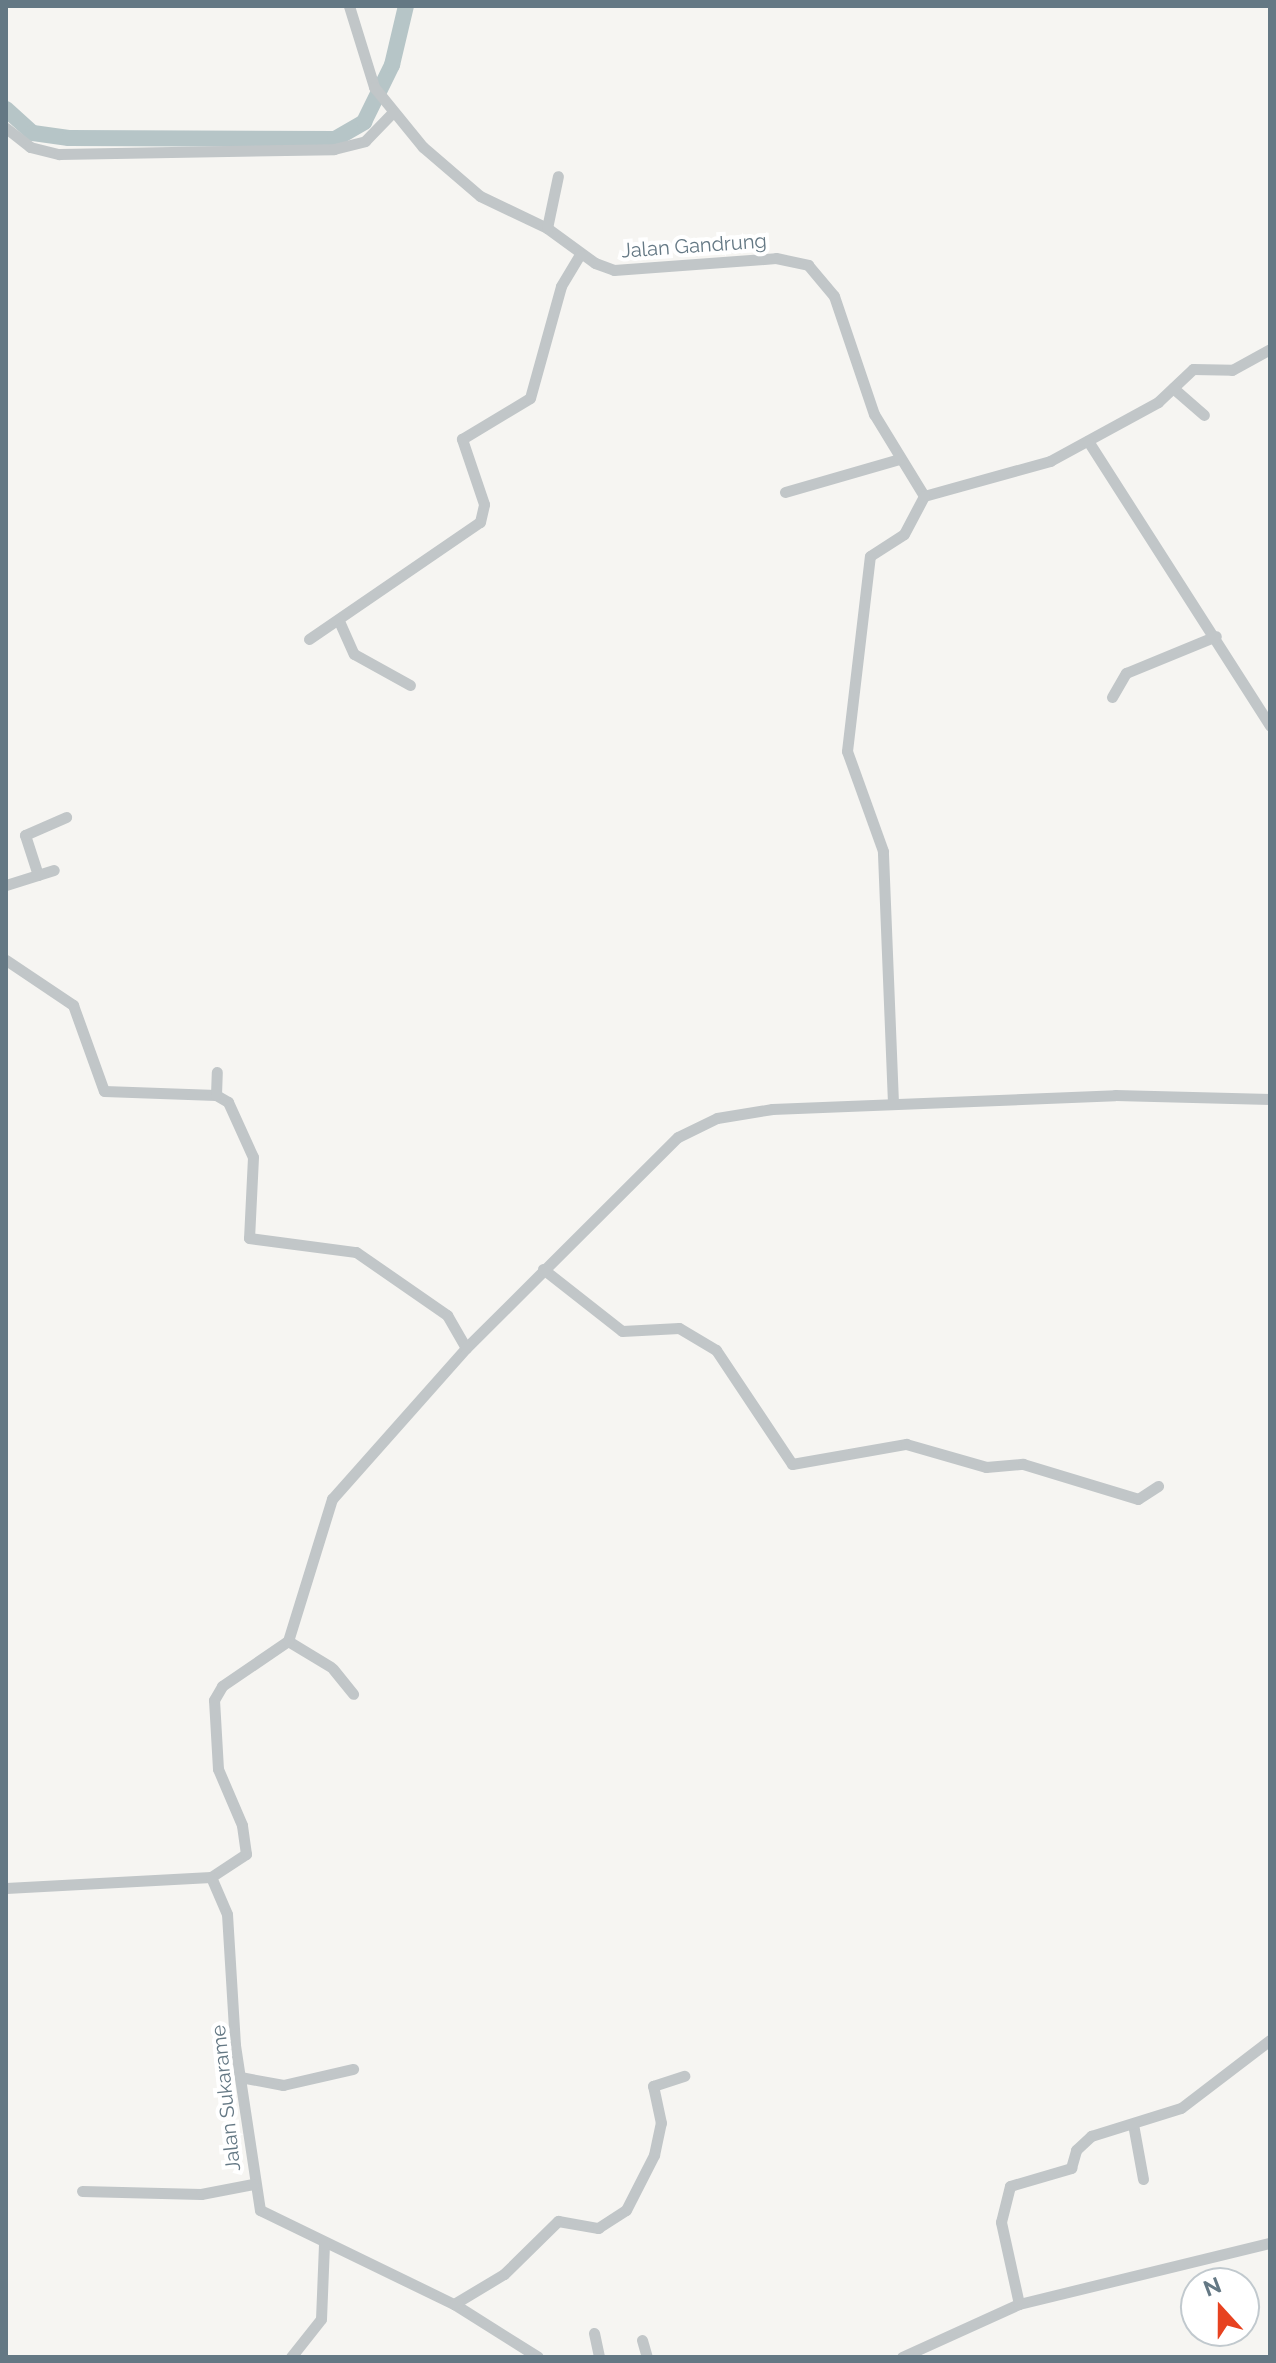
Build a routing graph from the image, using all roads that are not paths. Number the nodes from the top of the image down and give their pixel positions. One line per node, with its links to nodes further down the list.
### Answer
1 (349, 6): 2 (street, Jalan Gandrung)
2 (390, 110): 3 (street); 5 (street, Jalan Gandrung)
3 (6, 128)
4 (558, 176): 5 (street)
5 (547, 228): 6 (street, Jalan Gandrung)
6 (580, 254): 11 (street, Jalan Gandrung); 14 (street)
7 (1270, 349): 8 (street)
8 (1173, 388): 9 (street); 10 (street)
9 (1204, 415)
10 (1088, 441): 13 (street); 15 (street)
11 (899, 459): 12 (street); 13 (street, Jalan Gandrung)
12 (785, 492)
13 (924, 496): 28 (street)
14 (339, 621): 16 (street); 17 (street)
15 (1216, 636): 18 (street); 19 (street)
16 (309, 639)
17 (410, 685)
18 (1112, 697)
19 (1270, 726)
20 (66, 817): 22 (street)
21 (54, 870): 22 (street)
22 (38, 875): 23 (street)
23 (6, 885)
24 (6, 960): 26 (street)
25 (217, 1072): 26 (street)
26 (216, 1095): 30 (street)
27 (1270, 1099): 28 (street)
28 (893, 1103): 29 (street)
29 (543, 1269): 30 (street); 31 (street)
30 (466, 1348): 32 (street)
31 (1158, 1486)
32 (288, 1641): 33 (street); 34 (street)
33 (353, 1694)
34 (211, 1877): 35 (street); 39 (street, Jalan Sukarame)
35 (6, 1888)
36 (1270, 2040): 40 (street)
37 (353, 2069): 39 (street)
38 (684, 2076): 46 (street)
39 (240, 2077): 42 (street, Jalan Sukarame)
40 (1135, 2129): 41 (street); 47 (street)
41 (1143, 2179)
42 (253, 2184): 43 (street); 44 (street, Jalan Sukarame)
43 (82, 2191)
44 (324, 2243): 46 (street, Jalan Sukarame); 51 (street)
45 (1270, 2243): 47 (street)
46 (454, 2304): 50 (street, Jalan Sukarame)
47 (1019, 2304): 56 (street)
48 (594, 2333): 54 (street)
49 (642, 2340): 55 (street)
50 (515, 2343): 52 (street); 53 (street, Jalan Sukarame)
51 (291, 2357)
52 (510, 2357)
53 (538, 2357)
54 (599, 2357)
55 (647, 2357)
56 (902, 2357)

